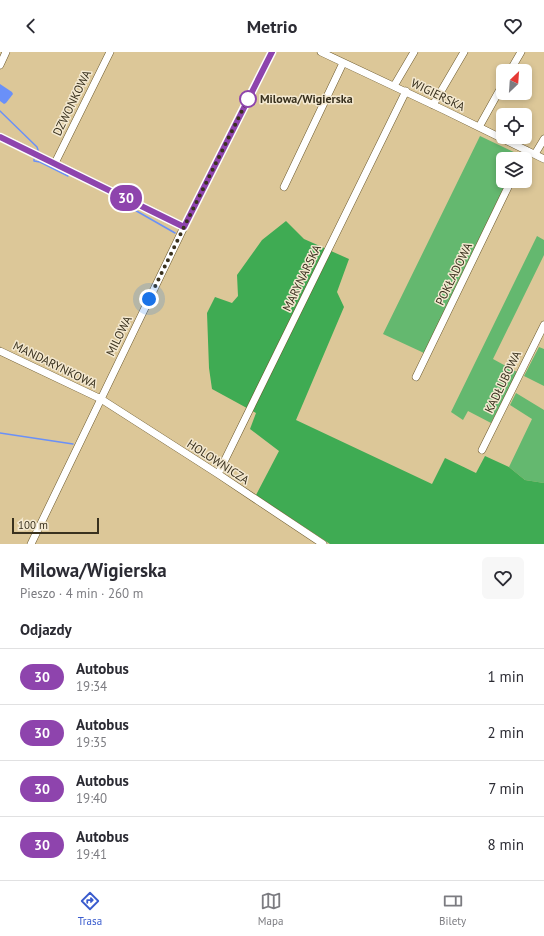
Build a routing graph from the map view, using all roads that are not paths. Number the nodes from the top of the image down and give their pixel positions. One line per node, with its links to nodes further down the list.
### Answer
1 (6, 52): 10 (street)
2 (110, 52): 21 (street, DZWONKOWA)
3 (272, 52): 24 (street, MILOWA)
4 (321, 52): 8 (street, WIGIERSKA)
5 (414, 52): 11 (street)
6 (464, 52): 14 (street)
7 (521, 52): 9 (street)
8 (343, 63): 11 (street, WIGIERSKA); 22 (street)
9 (514, 64)
10 (0, 65)
11 (394, 86): 12 (street, WIGIERSKA)
12 (406, 92): 14 (street, WIGIERSKA); 30 (street, MARYNARSKA)
13 (496, 96): 15 (street)
14 (434, 105): 15 (street, WIGIERSKA)
15 (478, 127): 18 (street, WIGIERSKA)
16 (0, 137): 21 (street)
17 (544, 139): 19 (street)
18 (526, 150): 19 (street, WIGIERSKA)
19 (535, 154): 20 (street, WIGIERSKA)
20 (544, 159)
21 (55, 163): 24 (street)
22 (284, 187)
23 (508, 188): 27 (street, POKŁADOWA)
24 (184, 227): 28 (street, MILOWA)
25 (544, 325): 29 (street, KADŁUBOWA)
26 (0, 351): 28 (street, MANDARYNKOWA)
27 (416, 377)
28 (101, 399): 30 (street, HOLOWNICZA); 31 (street, MILOWA)
29 (482, 450)
30 (218, 474): 32 (street, HOLOWNICZA)
31 (31, 544)
32 (323, 544)

